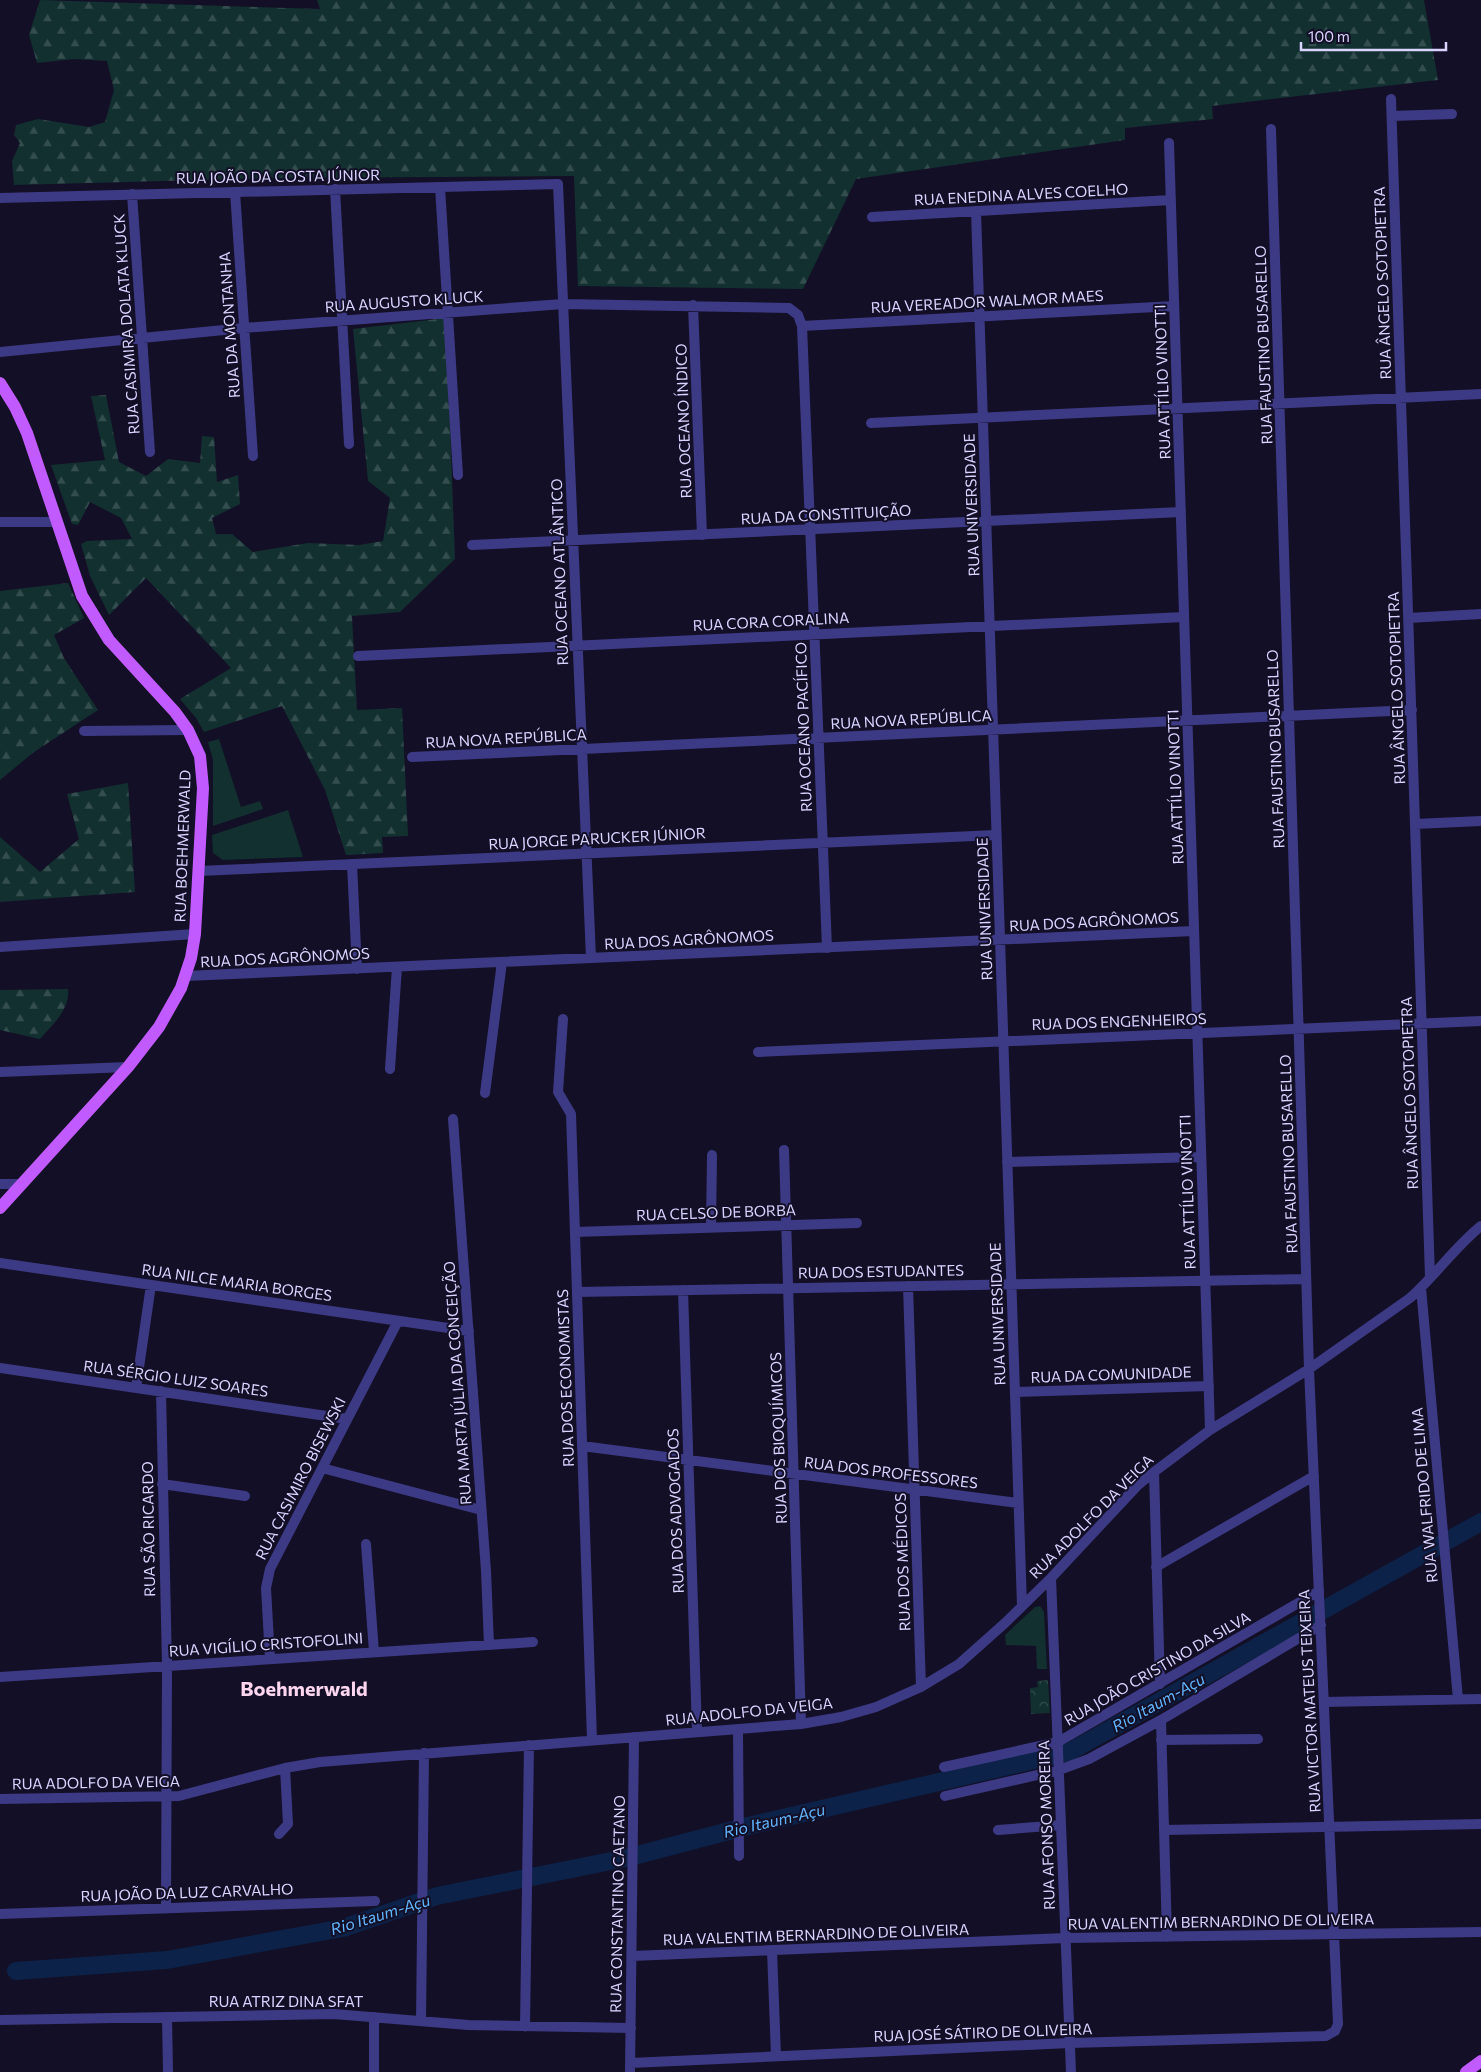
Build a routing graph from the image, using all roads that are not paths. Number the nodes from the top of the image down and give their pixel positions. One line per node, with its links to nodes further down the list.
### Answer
1 (1391, 98): 3 (street, RUA ÂNGELO SOTOPIETRA)
2 (1452, 114): 3 (street)
3 (1392, 116): 27 (street, RUA ÂNGELO SOTOPIETRA)
4 (1271, 129): 28 (street, RUA FAUSTINO BUSARELLO)
5 (1169, 143): 12 (street, RUA ATTÍLIO VINOTTI)
6 (558, 184): 7 (street, RUA JOÃO DA COSTA JÚNIOR); 15 (street, RUA OCEANO ATLÂNTICO)
7 (440, 187): 8 (street, RUA JOÃO DA COSTA JÚNIOR); 18 (street)
8 (335, 189): 9 (street, RUA JOÃO DA COSTA JÚNIOR); 20 (street)
9 (235, 192): 10 (street, RUA JOÃO DA COSTA JÚNIOR); 22 (street, RUA DA MONTANHA)
10 (132, 194): 11 (street, RUA JOÃO DA COSTA JÚNIOR); 23 (street, RUA CASIMIRA DOLATA KLUCK)
11 (0, 198)
12 (1171, 200): 13 (street, RUA ENEDINA ALVES COELHO); 17 (street, RUA ATTÍLIO VINOTTI)
13 (976, 211): 14 (street, RUA ENEDINA ALVES COELHO); 19 (street, RUA UNIVERSIDADE)
14 (872, 217)
15 (563, 304): 16 (street, RUA AUGUSTO KLUCK); 18 (street, RUA AUGUSTO KLUCK); 42 (street, RUA OCEANO ATLÂNTICO)
16 (694, 305): 21 (street, RUA AUGUSTO KLUCK); 41 (street, RUA OCEANO ÍNDICO)
17 (1174, 306): 19 (street, RUA VEREADOR WALMOR MAES); 29 (street, RUA ATTÍLIO VINOTTI)
18 (448, 313): 20 (street, RUA AUGUSTO KLUCK); 35 (street)
19 (979, 316): 21 (street, RUA VEREADOR WALMOR MAES); 30 (street, RUA UNIVERSIDADE)
20 (342, 320): 22 (street, RUA AUGUSTO KLUCK); 32 (street)
21 (802, 326): 40 (street, RUA OCEANO PACÍFICO)
22 (244, 328): 23 (street, RUA AUGUSTO KLUCK); 34 (street, RUA DA MONTANHA)
23 (142, 338): 24 (street, RUA AUGUSTO KLUCK); 33 (street, RUA CASIMIRA DOLATA KLUCK)
24 (0, 352)
25 (0, 383): 39 (main road, RUA BOEHMERWALD)
26 (1481, 394): 27 (street)
27 (1401, 398): 28 (street); 46 (street, RUA ÂNGELO SOTOPIETRA)
28 (1280, 404): 29 (street); 52 (street, RUA FAUSTINO BUSARELLO)
29 (1178, 408): 30 (street); 36 (street, RUA ATTÍLIO VINOTTI)
30 (983, 418): 31 (street); 37 (street, RUA UNIVERSIDADE)
31 (871, 423)
32 (349, 444)
33 (150, 452)
34 (253, 456)
35 (458, 475)
36 (1181, 512): 37 (street, RUA DA CONSTITUIÇÃO); 45 (street, RUA ATTÍLIO VINOTTI)
37 (986, 521): 40 (street, RUA DA CONSTITUIÇÃO); 47 (street, RUA UNIVERSIDADE)
38 (1, 522): 39 (street)
39 (56, 522): 54 (main road, RUA BOEHMERWALD)
40 (810, 530): 41 (street, RUA DA CONSTITUIÇÃO); 48 (street, RUA OCEANO PACÍFICO)
41 (702, 535): 42 (street, RUA DA CONSTITUIÇÃO)
42 (573, 541): 43 (street, RUA DA CONSTITUIÇÃO); 49 (street, RUA OCEANO ATLÂNTICO)
43 (472, 545)
44 (1481, 614): 46 (street)
45 (1184, 617): 47 (street, RUA CORA CORALINA); 53 (street, RUA ATTÍLIO VINOTTI)
46 (1408, 618): 51 (street, RUA ÂNGELO SOTOPIETRA)
47 (990, 626): 48 (street, RUA CORA CORALINA); 55 (street, RUA UNIVERSIDADE)
48 (814, 634): 49 (street, RUA CORA CORALINA); 57 (street, RUA OCEANO PACÍFICO)
49 (578, 645): 50 (street, RUA CORA CORALINA); 58 (street, RUA OCEANO ATLÂNTICO)
50 (358, 656)
51 (1412, 710): 52 (street, RUA NOVA REPÚBLICA); 61 (street, RUA ÂNGELO SOTOPIETRA)
52 (1289, 716): 53 (street, RUA NOVA REPÚBLICA); 80 (street, RUA FAUSTINO BUSARELLO)
53 (1188, 721): 55 (street, RUA NOVA REPÚBLICA); 67 (street, RUA ATTÍLIO VINOTTI)
54 (188, 730): 56 (street); 66 (main road, RUA BOEHMERWALD)
55 (993, 730): 57 (street, RUA NOVA REPÚBLICA); 62 (street, RUA UNIVERSIDADE)
56 (84, 731)
57 (819, 738): 58 (street, RUA NOVA REPÚBLICA); 63 (street, RUA OCEANO PACÍFICO)
58 (582, 749): 59 (street, RUA NOVA REPÚBLICA); 64 (street, RUA OCEANO ATLÂNTICO)
59 (412, 757)
60 (1481, 821): 61 (street)
61 (1415, 824): 79 (street, RUA ÂNGELO SOTOPIETRA)
62 (996, 835): 63 (street, RUA JORGE PARUCKER JÚNIOR); 69 (street, RUA UNIVERSIDADE)
63 (823, 843): 64 (street, RUA JORGE PARUCKER JÚNIOR); 71 (street, RUA OCEANO PACÍFICO)
64 (587, 854): 65 (street, RUA JORGE PARUCKER JÚNIOR); 72 (street, RUA OCEANO ATLÂNTICO)
65 (352, 864): 66 (street, RUA JORGE PARUCKER JÚNIOR); 75 (street)
66 (199, 871): 68 (main road, RUA BOEHMERWALD)
67 (1194, 931): 69 (street, RUA DOS AGRÔNOMOS); 81 (street, RUA ATTÍLIO VINOTTI)
68 (195, 934): 70 (street); 76 (main road, RUA BOEHMERWALD)
69 (1000, 940): 71 (street, RUA DOS AGRÔNOMOS); 82 (street, RUA UNIVERSIDADE)
70 (0, 947)
71 (827, 948): 72 (street, RUA DOS AGRÔNOMOS)
72 (591, 958): 73 (street, RUA DOS AGRÔNOMOS)
73 (502, 962): 74 (street, RUA DOS AGRÔNOMOS); 87 (street)
74 (398, 967): 75 (street, RUA DOS AGRÔNOMOS); 85 (street)
75 (357, 969): 76 (street, RUA DOS AGRÔNOMOS)
76 (186, 976): 84 (main road, RUA BOEHMERWALD)
77 (562, 1019): 100 (street, RUA DOS ECONOMISTAS)
78 (1481, 1021): 79 (street, RUA DOS ENGENHEIROS)
79 (1422, 1023): 80 (street, RUA DOS ENGENHEIROS); 102 (street, RUA ÂNGELO SOTOPIETRA)
80 (1299, 1029): 81 (street, RUA DOS ENGENHEIROS); 103 (street, RUA FAUSTINO BUSARELLO)
81 (1198, 1033): 82 (street, RUA DOS ENGENHEIROS); 91 (street, RUA ATTÍLIO VINOTTI)
82 (1003, 1042): 83 (street, RUA DOS ENGENHEIROS); 92 (street, RUA UNIVERSIDADE)
83 (758, 1052)
84 (128, 1067): 86 (street); 94 (main road, RUA BOEHMERWALD)
85 (390, 1069)
86 (0, 1072)
87 (485, 1093)
88 (454, 1119): 113 (street, RUA MARTA JÚLIA DA CONCEIÇÃO)
89 (784, 1150): 97 (street, RUA DOS BIOQUÍMICOS)
90 (712, 1155): 99 (street)
91 (1201, 1157): 92 (street); 104 (street, RUA ATTÍLIO VINOTTI)
92 (1007, 1162): 105 (street, RUA UNIVERSIDADE)
93 (0, 1184): 94 (street)
94 (20, 1184): 95 (main road, RUA BOEHMERWALD)
95 (0, 1208)
96 (858, 1223): 97 (street, RUA CELSO DE BORBA)
97 (786, 1225): 99 (street, RUA CELSO DE BORBA); 108 (street, RUA DOS BIOQUÍMICOS)
98 (1481, 1226): 102 (street, RUA ADOLFO DA VEIGA)
99 (711, 1228): 100 (street, RUA CELSO DE BORBA)
100 (574, 1232): 111 (street, RUA DOS ECONOMISTAS)
101 (0, 1263): 106 (street, RUA NILCE MARIA BORGES)
102 (1430, 1277): 109 (street, RUA ADOLFO DA VEIGA)
103 (1306, 1279): 104 (street, RUA DOS ESTUDANTES); 115 (street, RUA FAUSTINO BUSARELLO)
104 (1205, 1280): 105 (street, RUA DOS ESTUDANTES); 116 (street, RUA ATTÍLIO VINOTTI)
105 (1011, 1284): 107 (street, RUA DOS ESTUDANTES); 119 (street, RUA UNIVERSIDADE)
106 (151, 1285): 112 (street, RUA NILCE MARIA BORGES); 117 (street)
107 (908, 1286): 108 (street, RUA DOS ESTUDANTES); 129 (street, RUA DOS MÉDICOS)
108 (788, 1288): 110 (street, RUA DOS ESTUDANTES); 126 (street, RUA DOS BIOQUÍMICOS)
109 (1421, 1288): 115 (street, RUA ADOLFO DA VEIGA); 147 (street, RUA WALFRIDO DE LIMA)
110 (683, 1290): 111 (street, RUA DOS ESTUDANTES); 123 (street, RUA DOS ADVOGADOS)
111 (577, 1292): 122 (street, RUA DOS ECONOMISTAS)
112 (398, 1321): 113 (street, RUA NILCE MARIA BORGES); 120 (street, RUA CASIMIRO BISEWSKI)
113 (469, 1331): 132 (street, RUA MARTA JÚLIA DA CONCEIÇÃO)
114 (0, 1368): 117 (street, RUA SÉRGIO LUIZ SOARES)
115 (1309, 1369): 121 (street, RUA ADOLFO DA VEIGA); 127 (street, RUA VICTOR MATEUS TEIXEIRA)
116 (1209, 1386): 119 (street, RUA DA COMUNIDADE); 121 (street, RUA ATTÍLIO VINOTTI)
117 (136, 1388): 118 (street, RUA SÉRGIO LUIZ SOARES)
118 (160, 1391): 120 (street, RUA SÉRGIO LUIZ SOARES); 128 (street, RUA SÃO RICARDO)
119 (1014, 1392): 131 (street, RUA UNIVERSIDADE)
120 (348, 1419): 124 (street, RUA CASIMIRO BISEWSKI)
121 (1210, 1430): 125 (street, RUA ADOLFO DA VEIGA)
122 (582, 1446): 123 (street, RUA DOS PROFESSORES); 156 (street, RUA DOS ECONOMISTAS)
123 (688, 1460): 126 (street, RUA DOS PROFESSORES); 153 (street, RUA DOS ADVOGADOS)
124 (322, 1468): 132 (street); 142 (street, RUA CASIMIRO BISEWSKI)
125 (1154, 1472): 134 (street); 135 (street, RUA ADOLFO DA VEIGA)
126 (794, 1474): 129 (street, RUA DOS PROFESSORES); 151 (street, RUA DOS BIOQUÍMICOS)
127 (1314, 1476): 134 (street); 136 (street, RUA VICTOR MATEUS TEIXEIRA)
128 (162, 1484): 130 (street); 143 (street, RUA SÃO RICARDO)
129 (914, 1490): 131 (street, RUA DOS PROFESSORES); 146 (street, RUA DOS MÉDICOS)
130 (246, 1496)
131 (1018, 1503): 137 (street, RUA UNIVERSIDADE)
132 (481, 1510): 140 (street, RUA MARTA JÚLIA DA CONCEIÇÃO)
133 (366, 1544): 141 (street)
134 (1156, 1567): 145 (street)
135 (1051, 1578): 137 (street, RUA ADOLFO DA VEIGA); 159 (street, RUA AFONSO MOREIRA)
136 (1319, 1591): 138 (street, RUA VICTOR MATEUS TEIXEIRA); 145 (street, RUA JOÃO CRISTINO DA SILVA)
137 (1022, 1606): 146 (street, RUA ADOLFO DA VEIGA)
138 (1321, 1622): 149 (street, RUA VICTOR MATEUS TEIXEIRA); 150 (street)
139 (533, 1642): 140 (street, RUA VIGÍLIO CRISTOFOLINI)
140 (489, 1645): 141 (street, RUA VIGÍLIO CRISTOFOLINI)
141 (374, 1652): 142 (street, RUA VIGÍLIO CRISTOFOLINI)
142 (270, 1659): 143 (street, RUA VIGÍLIO CRISTOFOLINI)
143 (166, 1666): 144 (street, RUA VIGÍLIO CRISTOFOLINI); 165 (street, RUA SÃO RICARDO)
144 (0, 1677)
145 (1160, 1684): 159 (street, RUA JOÃO CRISTINO DA SILVA)
146 (921, 1687): 151 (street, RUA ADOLFO DA VEIGA)
147 (1458, 1699): 148 (street); 149 (street)
148 (1481, 1699)
149 (1324, 1702): 169 (street, RUA VICTOR MATEUS TEIXEIRA)
150 (1161, 1720): 157 (street); 161 (street)
151 (801, 1724): 152 (street, RUA ADOLFO DA VEIGA)
152 (738, 1729): 153 (street, RUA ADOLFO DA VEIGA); 173 (street)
153 (697, 1732): 154 (street, RUA ADOLFO DA VEIGA)
154 (634, 1737): 156 (street, RUA ADOLFO DA VEIGA); 182 (street, RUA CONSTANTINO CAETANO)
155 (1258, 1739): 157 (street)
156 (592, 1740): 158 (street, RUA ADOLFO DA VEIGA)
157 (1161, 1740): 171 (street)
158 (529, 1745): 160 (street, RUA ADOLFO DA VEIGA); 187 (street)
159 (1058, 1745): 161 (street, RUA AFONSO MOREIRA); 162 (street, RUA JOÃO CRISTINO DA SILVA)
160 (424, 1753): 163 (street, RUA ADOLFO DA VEIGA); 186 (street)
161 (1059, 1766): 164 (street); 168 (street, RUA AFONSO MOREIRA)
162 (944, 1767)
163 (285, 1768): 165 (street, RUA ADOLFO DA VEIGA); 172 (street)
164 (945, 1796)
165 (165, 1798): 166 (street, RUA ADOLFO DA VEIGA); 175 (street, RUA SÃO RICARDO)
166 (0, 1799)
167 (1481, 1824): 169 (street)
168 (1061, 1825): 170 (street); 180 (street, RUA AFONSO MOREIRA)
169 (1330, 1827): 171 (street); 178 (street, RUA VICTOR MATEUS TEIXEIRA)
170 (998, 1830)
171 (1164, 1830): 179 (street)
172 (279, 1834)
173 (739, 1856)
174 (375, 1901): 175 (street, RUA JOÃO DA LUZ CARVALHO)
175 (166, 1908): 176 (street, RUA JOÃO DA LUZ CARVALHO)
176 (0, 1914)
177 (1481, 1932): 178 (street, RUA VALENTIM BERNARDINO DE OLIVEIRA)
178 (1335, 1934): 179 (street, RUA VALENTIM BERNARDINO DE OLIVEIRA); 189 (street, RUA VICTOR MATEUS TEIXEIRA)
179 (1167, 1937): 180 (street, RUA VALENTIM BERNARDINO DE OLIVEIRA)
180 (1066, 1938): 181 (street, RUA VALENTIM BERNARDINO DE OLIVEIRA); 190 (street, RUA AFONSO MOREIRA)
181 (772, 1950): 182 (street, RUA VALENTIM BERNARDINO DE OLIVEIRA); 191 (street)
182 (632, 1956): 188 (street, RUA CONSTANTINO CAETANO)
183 (168, 2017): 184 (street, RUA ATRIZ DINA SFAT); 185 (street, RUA ATRIZ DINA SFAT); 194 (street)
184 (374, 2017): 186 (street, RUA ATRIZ DINA SFAT); 195 (street)
185 (0, 2020)
186 (421, 2022): 187 (street, RUA ATRIZ DINA SFAT)
187 (525, 2026): 188 (street, RUA ATRIZ DINA SFAT)
188 (631, 2028): 193 (street, RUA CONSTANTINO CAETANO)
189 (1335, 2031): 190 (street, RUA JOSÉ SÁTIRO DE OLIVEIRA)
190 (1070, 2043): 191 (street, RUA JOSÉ SÁTIRO DE OLIVEIRA); 196 (street, RUA AFONSO MOREIRA)
191 (776, 2056): 193 (street, RUA JOSÉ SÁTIRO DE OLIVEIRA)
192 (1481, 2061): 197 (main road)
193 (630, 2067)
194 (168, 2072)
195 (374, 2072)
196 (1071, 2072)
197 (1466, 2072)

